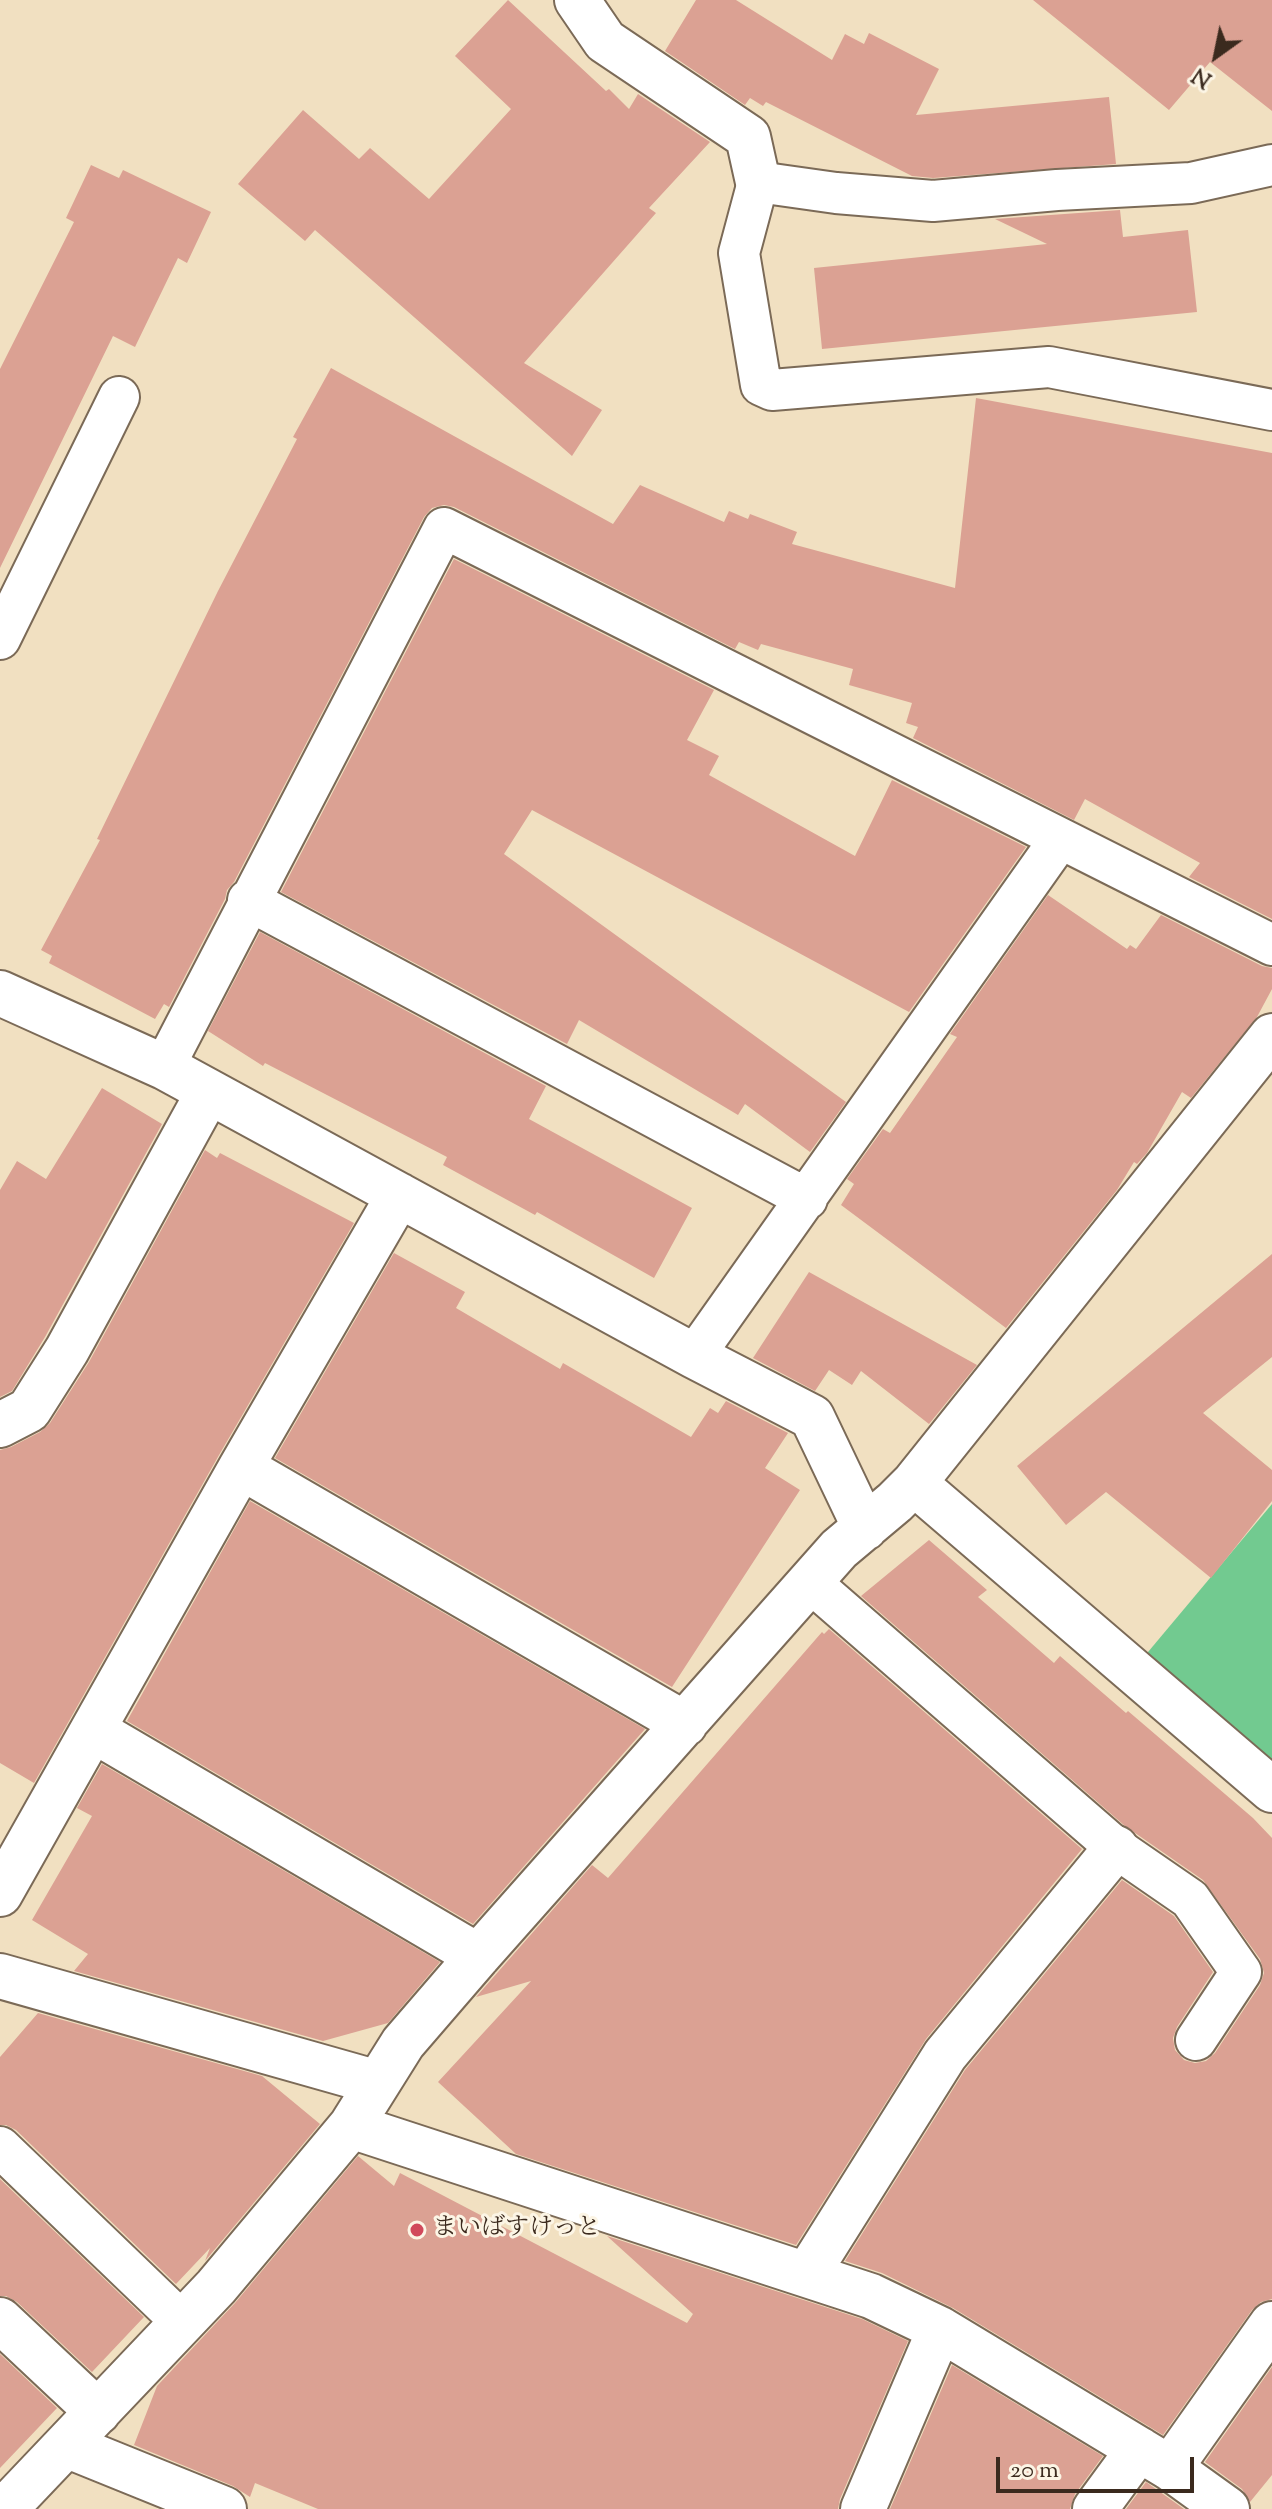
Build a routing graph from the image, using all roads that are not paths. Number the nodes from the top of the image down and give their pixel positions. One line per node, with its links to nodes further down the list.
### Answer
1 (577, 0): 3 (street)
2 (1272, 165): 3 (lane)
3 (758, 182): 5 (lane)
4 (119, 397): 6 (lane)
5 (1272, 410)
6 (0, 639)
7 (1060, 839): 8 (lane); 9 (lane); 15 (lane)
8 (248, 900): 12 (lane); 15 (lane)
9 (1272, 945)
10 (0, 993): 12 (street)
11 (1272, 1036): 19 (street)
12 (164, 1067): 13 (street)
13 (208, 1093): 14 (street); 17 (street)
14 (399, 1195): 16 (street); 18 (street)
15 (807, 1199): 16 (lane)
16 (694, 1356): 20 (street)
17 (0, 1425)
18 (241, 1467): 22 (street); 23 (street)
19 (914, 1483): 20 (street); 24 (street)
20 (865, 1528): 21 (street)
21 (810, 1582): 22 (street); 25 (lane)
22 (685, 1724): 27 (street)
23 (93, 1730): 26 (street); 27 (street)
24 (1272, 1790)
25 (1116, 1848): 29 (lane); 33 (street)
26 (0, 1894)
27 (478, 1956): 30 (street)
28 (0, 1976): 30 (street)
29 (1196, 2040)
30 (378, 2083): 31 (street)
31 (351, 2126): 33 (street); 35 (street)
32 (0, 2147): 35 (lane)
33 (808, 2273): 37 (street)
34 (0, 2320): 38 (street)
35 (181, 2321): 38 (street)
36 (1272, 2324): 40 (street)
37 (940, 2329): 40 (street); 43 (street)
38 (98, 2412): 39 (street)
39 (66, 2445): 41 (street); 42 (street)
40 (1154, 2458): 44 (street); 45 (street)
41 (5, 2509)
42 (224, 2509)
43 (863, 2509)
44 (1095, 2509)
45 (1227, 2509)

